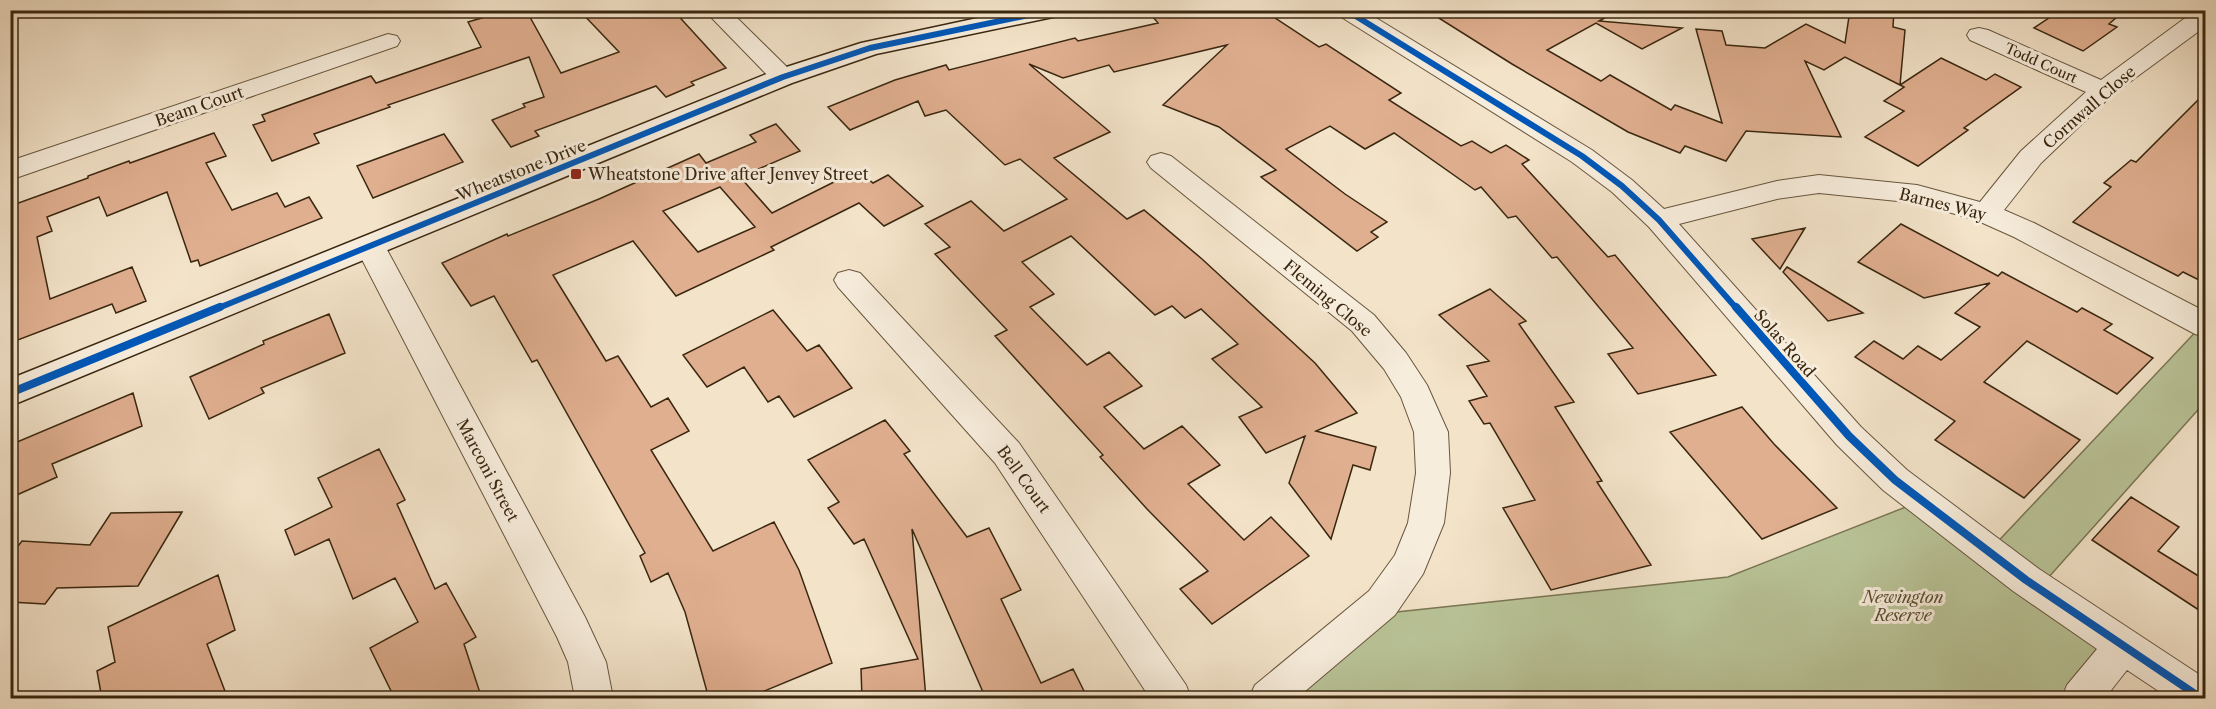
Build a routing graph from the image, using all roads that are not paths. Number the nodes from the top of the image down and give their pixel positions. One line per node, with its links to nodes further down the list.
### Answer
1 (715, 10): 8 (street)
2 (1053, 10): 4 (street, Wheatstone Drive)
3 (1346, 10): 13 (street, Solas Road)
4 (1021, 13): 8 (street, Wheatstone Drive)
5 (2205, 14): 9 (street, Cornwall Close)
6 (1979, 35): 9 (street, Todd Court)
7 (388, 41): 11 (street, Beam Court)
8 (783, 77): 14 (street, Wheatstone Drive)
9 (2103, 90): 12 (street, Cornwall Close)
10 (1161, 162): 21 (street, Fleming Close)
11 (10, 171)
12 (1986, 213): 13 (street, Barnes Way); 16 (street, Barnes Way)
13 (1659, 220): 18 (street, Solas Road)
14 (370, 246): 17 (street, Wheatstone Drive); 19 (street, Marconi Street)
15 (849, 280): 20 (street, Bell Court)
16 (2205, 326)
17 (10, 393)
18 (2123, 646): 22 (street); 23 (street, Solas Road)
19 (594, 699)
20 (1172, 699)
21 (1269, 699)
22 (2081, 699)
23 (2201, 699)

